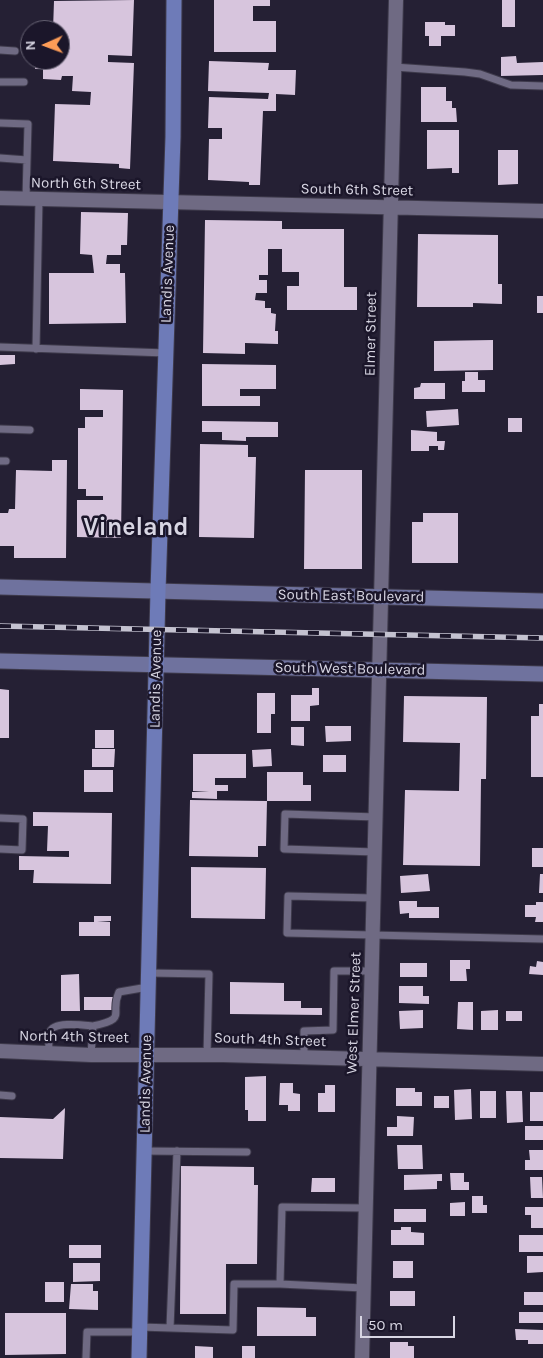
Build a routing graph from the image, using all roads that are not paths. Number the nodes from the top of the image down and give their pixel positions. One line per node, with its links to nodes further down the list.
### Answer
1 (174, 0): 14 (main road, Landis Avenue)
2 (396, 0): 5 (street, Elmer Street)
3 (0, 50): 4 (lane)
4 (15, 50)
5 (394, 67): 8 (lane); 15 (street, Elmer Street)
6 (0, 82): 7 (lane)
7 (24, 82)
8 (543, 86)
9 (0, 123): 11 (lane)
10 (0, 158): 11 (lane)
11 (27, 160): 13 (lane)
12 (0, 198): 13 (street, North 6th Street)
13 (33, 199): 14 (street, North 6th Street); 18 (lane)
14 (171, 203): 15 (street, South 6th Street); 19 (main road, Landis Avenue)
15 (391, 207): 16 (street, South 6th Street); 24 (street, Elmer Street)
16 (543, 211)
17 (0, 347): 18 (lane)
18 (36, 348): 19 (lane)
19 (166, 353): 23 (main road, Landis Avenue)
20 (0, 428): 21 (lane)
21 (30, 430)
22 (0, 586): 23 (main road, South East Boulevard)
23 (158, 591): 24 (main road, South East Boulevard); 27 (main road, Landis Avenue)
24 (381, 596): 25 (main road, South East Boulevard); 28 (street, Elmer Street)
25 (543, 601)
26 (0, 661): 27 (main road, South West Boulevard)
27 (156, 665): 28 (main road, South West Boulevard); 38 (main road, Landis Avenue)
28 (380, 670): 29 (main road, South West Boulevard); 30 (street, West Elmer Street)
29 (543, 674)
30 (376, 817): 33 (street, West Elmer Street); 33 (lane)
31 (0, 818): 32 (lane)
32 (0, 850)
33 (375, 852): 34 (street, West Elmer Street)
34 (374, 898): 35 (street, West Elmer Street); 35 (lane)
35 (372, 934): 36 (lane); 37 (street, West Elmer Street)
36 (543, 939)
37 (371, 971): 45 (lane); 46 (street, West Elmer Street)
38 (148, 980): 39 (lane); 42 (main road, Landis Avenue); 43 (lane)
39 (93, 1026): 41 (lane); 44 (lane)
40 (0, 1051): 41 (street, North 4th Street)
41 (49, 1053): 44 (street, North 4th Street)
42 (146, 1054): 43 (street, South 4th Street); 44 (street, North 4th Street); 50 (main road, Landis Avenue)
43 (207, 1054): 45 (street, South 4th Street)
44 (91, 1055)
45 (304, 1057): 46 (street, South 4th Street)
46 (369, 1059): 47 (street, South 4th Street); 53 (street, West Elmer Street)
47 (543, 1064)
48 (0, 1096): 49 (lane)
49 (12, 1096)
50 (144, 1151): 51 (lane); 57 (main road, Landis Avenue)
51 (177, 1151): 52 (lane); 56 (lane)
52 (246, 1152)
53 (365, 1208): 54 (lane); 55 (street, West Elmer Street)
54 (280, 1284): 55 (lane); 56 (lane)
55 (363, 1288): 60 (street, West Elmer Street)
56 (170, 1328): 57 (lane)
57 (140, 1330): 58 (lane); 59 (main road, Landis Avenue)
58 (86, 1358)
59 (139, 1358)
60 (362, 1358)

